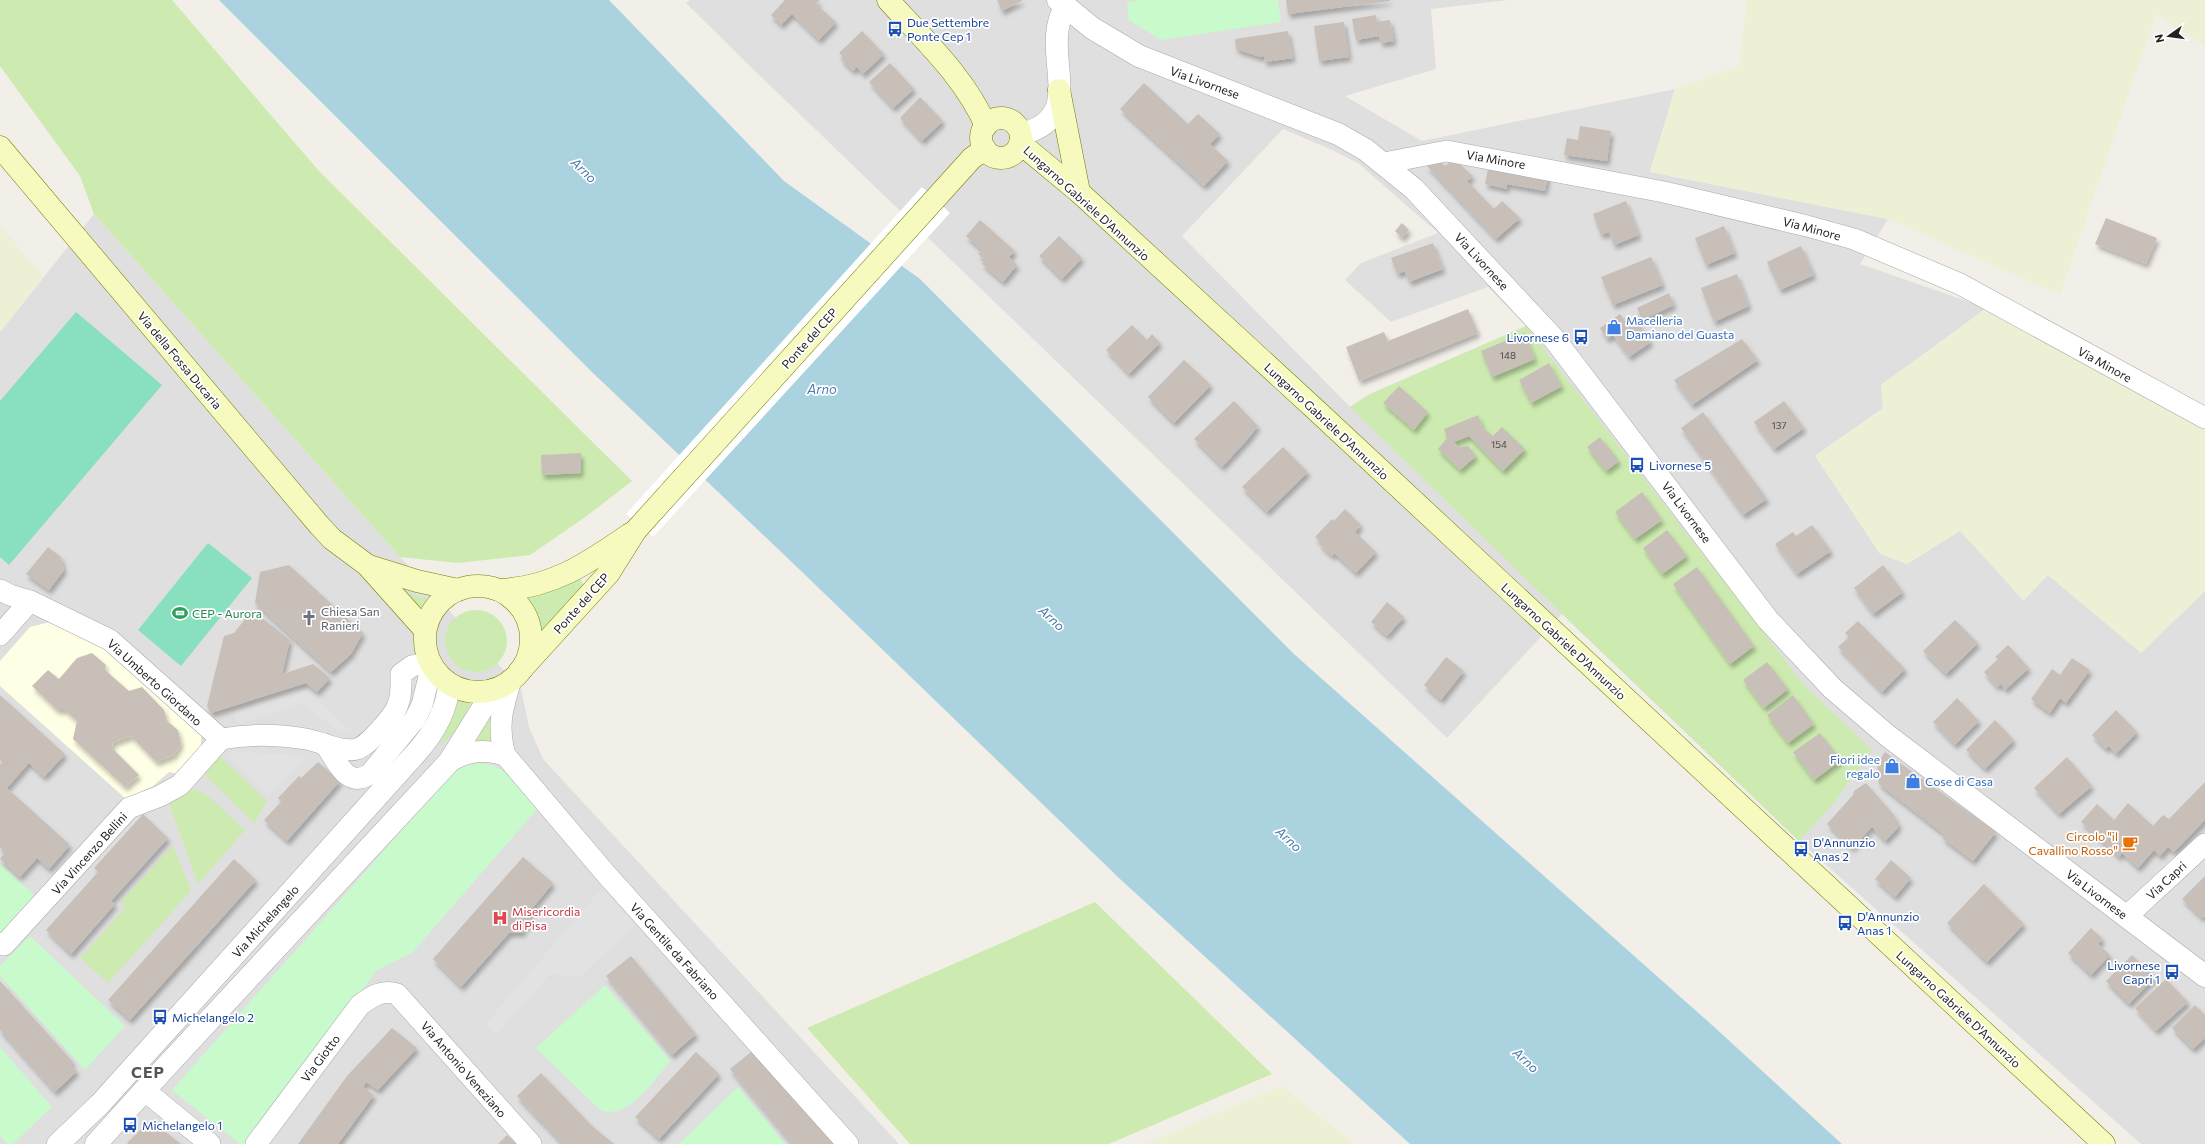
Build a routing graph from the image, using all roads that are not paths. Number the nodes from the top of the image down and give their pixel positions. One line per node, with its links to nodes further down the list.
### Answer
1 (888, 0): 4 (main road)
2 (1066, 2): 3 (street, Via Livornese); 8 (street, Via Livornese)
3 (1059, 90): 5 (street, Via Livornese); 9 (main road)
4 (986, 126): 5 (main road); 7 (main road)
5 (1020, 139): 7 (main road); 9 (main road, Lungarno Gabriele D'Annunzio)
6 (0, 147): 12 (main road, Via della Fossa Ducaria)
7 (985, 149): 11 (main road, Ponte del CEP)
8 (1384, 163): 10 (street, Via Minore); 27 (street, Via Livornese)
9 (1079, 192): 39 (main road, Lungarno Gabriele D'Annunzio)
10 (2205, 418)
11 (636, 530): 15 (main road, Ponte del CEP); 20 (main road, Ponte del CEP)
12 (367, 565): 14 (main road, Via della Fossa Ducaria); 17 (main road, Via della Fossa Ducaria)
13 (0, 590): 16 (street, Via Umberto Giordano)
14 (458, 590): 15 (main road); 17 (main road)
15 (499, 590): 20 (main road)
16 (30, 601): 18 (street); 22 (street, Via Umberto Giordano)
17 (425, 630): 19 (main road)
18 (0, 635)
19 (431, 664): 21 (main road); 23 (street); 23 (street)
20 (508, 681): 21 (main road); 24 (street, Via Gentile da Fabriano); 25 (street)
21 (449, 684): 31 (street, Via Michelangelo)
22 (221, 739): 23 (street); 28 (street, Via Vincenzo Bellini)
23 (325, 744)
24 (505, 756): 25 (street); 38 (street, Via Gentile da Fabriano)
25 (449, 762): 32 (street)
26 (2205, 844): 27 (street, Via Capri)
27 (2126, 916): 29 (street, Via Livornese)
28 (0, 944)
29 (2205, 976)
30 (397, 994): 36 (street, Via Giotto); 37 (street, Via Antonio Veneziano)
31 (126, 1075): 32 (street); 34 (street, Via Michelangelo)
32 (144, 1090): 33 (street); 35 (street)
33 (103, 1142)
34 (58, 1144)
35 (210, 1144)
36 (256, 1144)
37 (531, 1144)
38 (848, 1144)
39 (2104, 1144)

